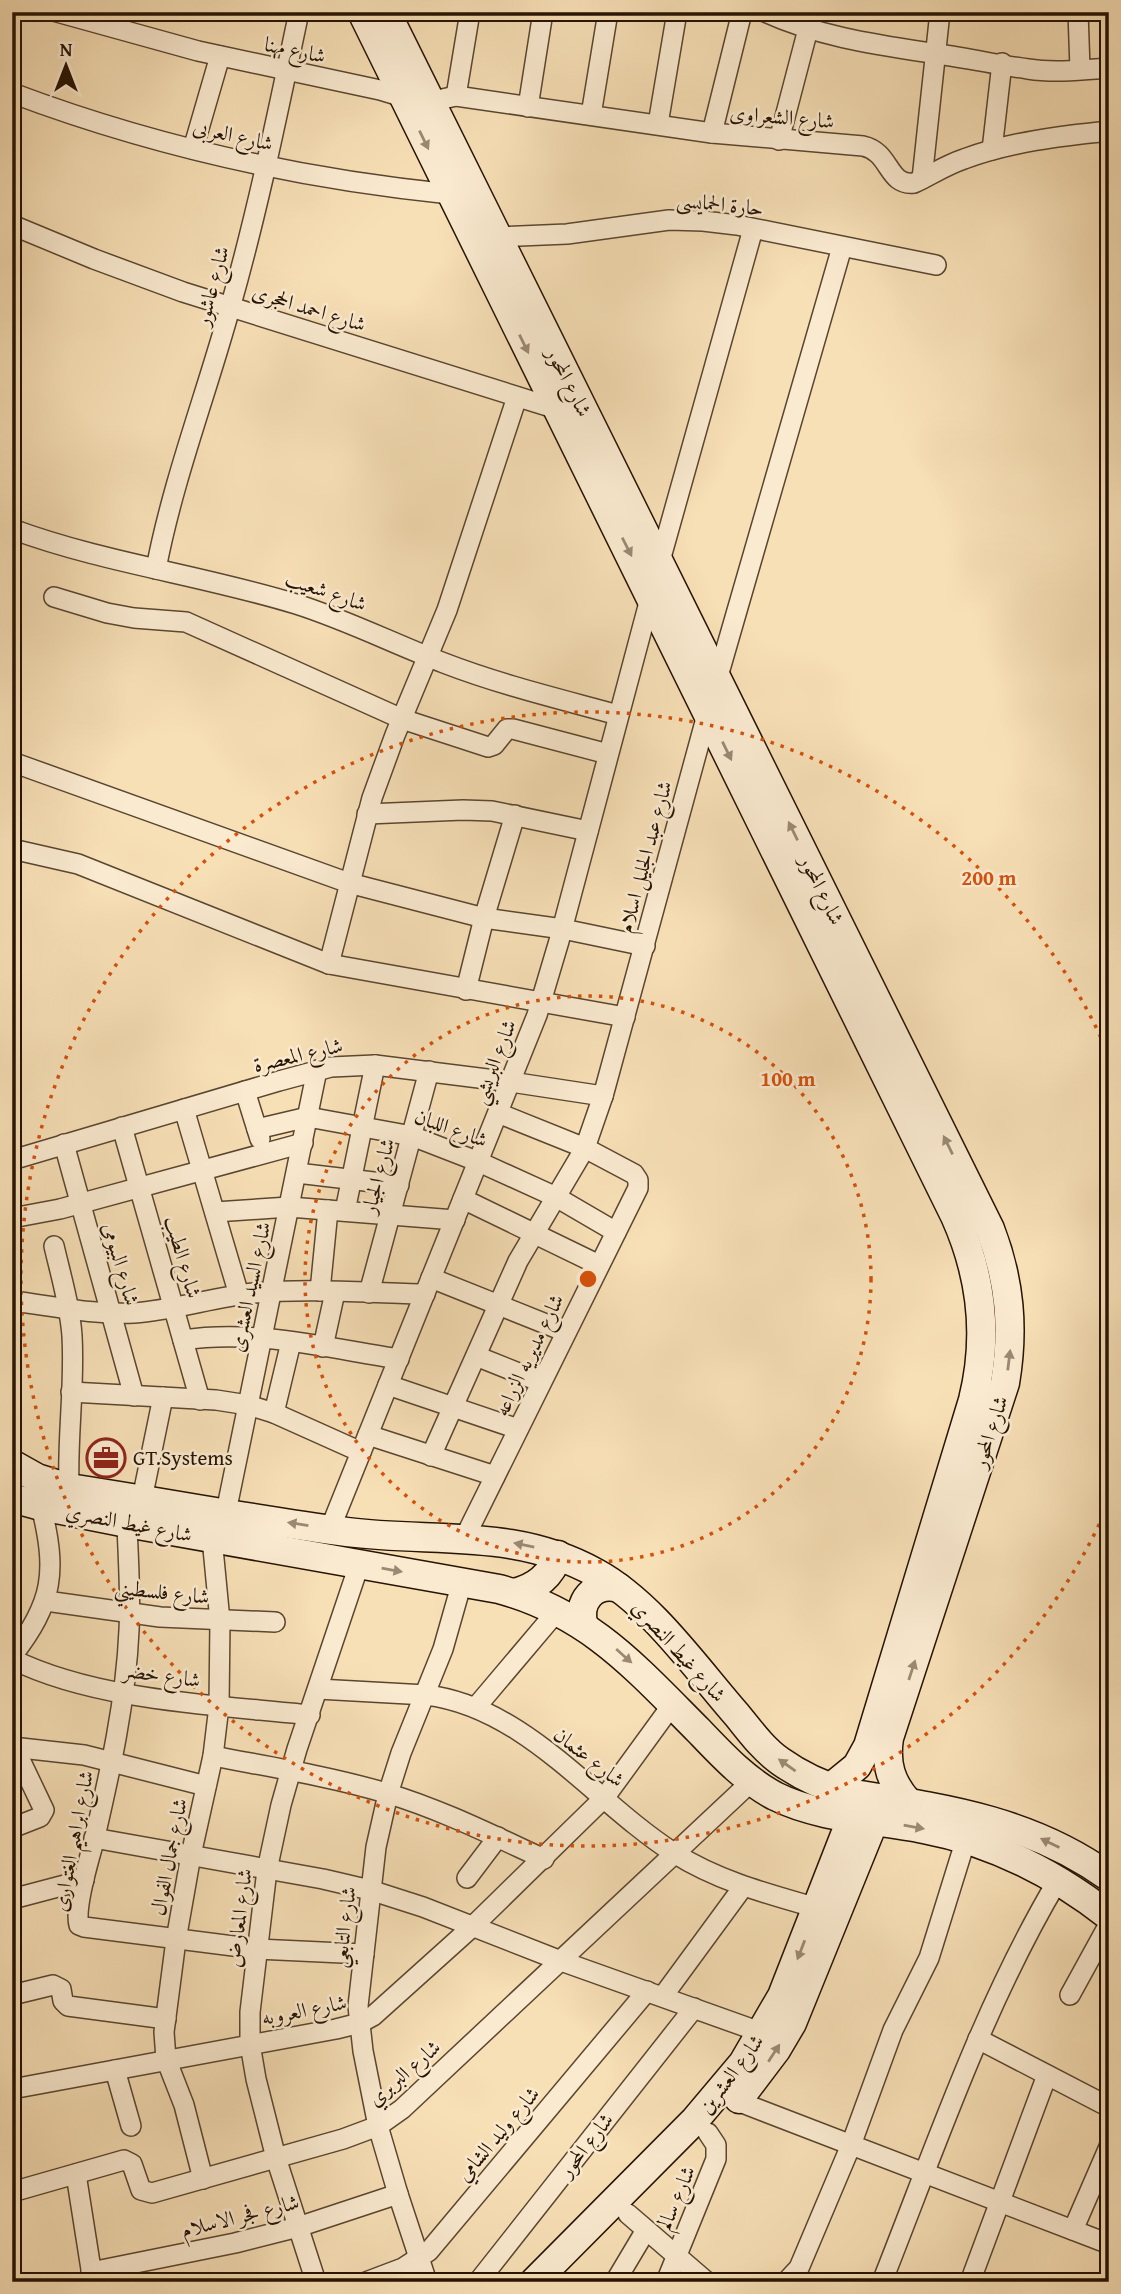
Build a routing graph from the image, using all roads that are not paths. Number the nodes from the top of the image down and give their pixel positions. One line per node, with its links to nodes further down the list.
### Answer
1 (57, 12): 15 (street, شارع مهنا)
2 (299, 12): 19 (street, شارع عاشور)
3 (362, 12): 20 (main road, شارع المحور)
4 (386, 12): 20 (main road, شارع المحور)
5 (470, 12): 20 (street)
6 (543, 12): 22 (street)
7 (608, 12): 23 (street)
8 (677, 12): 24 (street)
9 (742, 12): 26 (street)
10 (765, 12): 13 (street)
11 (940, 12): 14 (street)
12 (1078, 12): 18 (street)
13 (808, 29): 14 (street); 27 (street)
14 (934, 53): 16 (street); 31 (street)
15 (220, 56): 19 (street, شارع مهنا); 28 (street)
16 (1002, 63): 18 (street); 29 (street)
17 (1109, 68): 18 (street)
18 (1080, 69)
19 (286, 71): 20 (street, شارع مهنا); 30 (street, شارع عاشور)
20 (418, 87): 22 (street, شارع الشعراوى); 32 (main road, شارع المحور, one-way to 32); 35 (main road, شارع المحور)
21 (12, 93): 28 (street, شارع العربى)
22 (528, 107): 23 (street, شارع الشعراوى)
23 (591, 115): 24 (street, شارع الشعراوى)
24 (658, 124): 26 (street, شارع الشعراوى)
25 (1109, 131): 29 (street)
26 (712, 133): 27 (street, شارع الشعراوى)
27 (779, 140): 31 (street, شارع الشعراوى)
28 (193, 149): 30 (street, شارع العربى)
29 (992, 150): 31 (street)
30 (267, 166): 32 (street, شارع العربى); 38 (street, شارع عاشور)
31 (922, 179)
32 (450, 194): 39 (main road, شارع المحور, one-way to 39)
33 (12, 225): 38 (street, شارع احمد الحجرى)
34 (753, 229): 35 (street, حارة الحمايسى); 36 (street, حارة الحمايسى); 42 (street)
35 (496, 237): 39 (main road, شارع المحور)
36 (842, 247): 37 (street, حارة الحمايسى); 47 (street, شارع عبد الجليل اسلام)
37 (936, 265)
38 (230, 309): 40 (street, شارع احمد الحجرى); 43 (street, شارع عاشور)
39 (557, 393): 40 (street, شارع احمد الحجرى); 42 (main road, شارع المحور); 44 (main road, شارع المحور, one-way to 44)
40 (517, 397): 46 (street)
41 (12, 529): 43 (street, شارع شعيب)
42 (660, 561): 47 (main road, شارع المحور)
43 (156, 569): 46 (street, شارع شعيب)
44 (651, 595): 48 (main road, شارع المحور); 49 (street, شارع البريشي)
45 (54, 597): 50 (street)
46 (429, 657): 49 (street, شارع شعيب); 50 (street)
47 (718, 678): 48 (street, شارع عبد الجليل اسلام); 170 (main road, شارع المحور, one-way to 47)
48 (708, 711): 60 (street, شارع عبد الجليل اسلام); 167 (main road, شارع المحور, one-way to 167)
49 (618, 715): 51 (street, شارع البريشي)
50 (402, 719): 51 (street); 53 (street)
51 (608, 754): 55 (street, شارع البريشي)
52 (12, 762): 57 (street)
53 (367, 814): 54 (street); 57 (street)
54 (515, 815): 55 (street); 58 (street)
55 (588, 831): 59 (street, شارع البريشي)
56 (12, 849): 61 (street)
57 (349, 883): 58 (street); 61 (street)
58 (484, 918): 59 (street); 62 (street)
59 (563, 929): 60 (street); 63 (street, شارع البريشي)
60 (645, 946): 64 (street, شارع عبد الجليل اسلام)
61 (329, 964): 62 (street)
62 (467, 990): 63 (street)
63 (541, 1001): 64 (street); 68 (street, شارع البريشي)
64 (625, 1017): 70 (street, شارع عبد الجليل اسلام)
65 (375, 1065): 66 (street, شارع المعصرة); 67 (street, شارع المعصرة); 75 (street)
66 (317, 1070): 69 (street, شارع المعصرة); 73 (street, شارع السيد العشرى)
67 (429, 1071): 68 (street, شارع المعصرة); 77 (street, شارع الجيار)
68 (511, 1082): 70 (street, شارع المعصرة); 72 (street, شارع البريشي)
69 (245, 1091): 71 (street, شارع المعصرة); 76 (street)
70 (603, 1096): 80 (street, شارع عبد الجليل اسلام)
71 (184, 1108): 74 (street, شارع المعصرة); 84 (street)
72 (498, 1113): 80 (street, شارع مديريه الزراعه); 83 (street, شارع البريشي)
73 (308, 1117): 75 (street, شارع اللبان); 76 (street, شارع اللبان); 78 (street, شارع السيد العشرى)
74 (122, 1127): 79 (street, شارع المعصرة); 88 (street, شارع الطيب)
75 (362, 1127): 77 (street, شارع اللبان); 86 (street)
76 (257, 1129): 81 (street)
77 (412, 1136): 83 (street, شارع اللبان); 87 (street, شارع الجيار)
78 (303, 1143): 81 (street); 85 (street, شارع السيد العشرى)
79 (64, 1144): 82 (street, شارع المعصرة); 91 (street, شارع البيومى)
80 (585, 1148): 89 (street, شارع عبد الجليل اسلام); 98 (street, شارع مديريه الزراعه)
81 (264, 1154): 84 (street)
82 (12, 1160)
83 (479, 1162): 89 (street, شارع اللبان); 90 (street, شارع البريشي)
84 (202, 1171): 88 (street); 94 (street)
85 (296, 1173): 86 (street); 92 (street, شارع السيد العشرى)
86 (351, 1180): 87 (street); 93 (street)
87 (399, 1185): 95 (street, شارع الجيار)
88 (139, 1188): 91 (street); 109 (street, شارع الطيب)
89 (556, 1197): 98 (street, شارع اللبان); 99 (street, شارع عبد الجليل اسلام)
90 (463, 1199): 97 (street, شارع البريشي); 99 (street)
91 (81, 1204): 96 (street); 111 (street, شارع البيومى)
92 (289, 1207): 93 (street); 94 (street); 103 (street, شارع السيد العشرى)
93 (336, 1211): 95 (street); 104 (street)
94 (215, 1212): 106 (street)
95 (391, 1215): 97 (street); 105 (street, شارع الجيار)
96 (12, 1219)
97 (455, 1220): 102 (street, شارع البريشي)
98 (616, 1232): 101 (street, شارع مديريه الزراعه)
99 (534, 1233): 101 (street); 108 (street, شارع عبد الجليل اسلام)
100 (54, 1246): 110 (street)
101 (599, 1265): 112 (street, شارع مديريه الزراعه)
102 (428, 1286): 105 (street); 108 (street); 118 (street, شارع البريشي)
103 (272, 1292): 104 (street); 106 (street); 113 (street, شارع السيد العشرى)
104 (327, 1292): 105 (street); 116 (street)
105 (369, 1293)
106 (239, 1295): 109 (street)
107 (12, 1301): 110 (street)
108 (498, 1305): 112 (street); 117 (street, شارع عبد الجليل اسلام)
109 (174, 1309): 111 (street); 114 (street, شارع الطيب)
110 (69, 1310): 111 (street); 121 (street)
111 (111, 1313): 122 (street, شارع البيومى)
112 (566, 1332): 119 (street, شارع مديريه الزراعه)
113 (262, 1337): 114 (street); 115 (street); 125 (street, شارع السيد العشرى)
114 (183, 1340): 124 (street, شارع الطيب)
115 (291, 1342): 116 (street); 127 (street)
116 (323, 1347): 118 (street)
117 (476, 1356): 119 (street); 126 (street, شارع عبد الجليل اسلام)
118 (399, 1359): 120 (street, شارع البريشي)
119 (541, 1382): 128 (street, شارع مديريه الزراعه)
120 (388, 1385): 126 (street); 129 (street, شارع البريشي)
121 (71, 1392): 122 (street); 133 (street)
122 (134, 1396): 123 (street)
123 (163, 1398): 124 (street); 135 (street)
124 (200, 1400): 125 (street)
125 (248, 1405): 127 (street); 137 (street, شارع السيد العشرى)
126 (453, 1407): 128 (street); 130 (street, شارع عبد الجليل اسلام)
127 (274, 1413): 129 (street)
128 (518, 1429): 132 (street, شارع مديريه الزراعه)
129 (364, 1444): 130 (street); 139 (street, شارع البريشي)
130 (432, 1456): 132 (street)
131 (12, 1464): 133 (main road, شارع غيط النصري)
132 (495, 1476): 141 (street, شارع مديريه الزراعه)
133 (69, 1488): 135 (main road, شارع غيط النصري)
134 (12, 1498): 136 (main road, شارع غيط النصري)
135 (142, 1499): 137 (main road, شارع غيط النصري)
136 (41, 1506): 138 (main road, شارع غيط النصري); 147 (street)
137 (226, 1513): 139 (main road, شارع غيط النصري, one-way to 137)
138 (127, 1523): 140 (main road, شارع غيط النصري); 149 (street, شارع ابراهيم الغتوارى)
139 (330, 1529): 141 (main road, شارع غيط النصري)
140 (212, 1538): 143 (main road, شارع غيط النصري); 150 (street, شارع جمال الفوال)
141 (464, 1539): 142 (main road, شارع غيط النصري, one-way to 141)
142 (558, 1555): 145 (main road, شارع غيط النصري); 146 (main road)
143 (359, 1565): 144 (main road, شارع غيط النصري, one-way to 144); 154 (street, شارع المعارض)
144 (463, 1583): 146 (main road, شارع غيط النصري); 156 (street, شارع التابعي)
145 (619, 1588): 152 (main road); 167 (main road, شارع غيط النصري, one-way to 145)
146 (514, 1593): 148 (main road, شارع غيط النصري)
147 (46, 1601): 149 (street, شارع فلسطيني); 153 (street)
148 (558, 1610): 152 (main road, شارع غيط النصري); 159 (street)
149 (130, 1614): 150 (street, شارع فلسطيني); 155 (street, شارع ابراهيم الغتوارى)
150 (220, 1621): 151 (street, شارع فلسطيني); 158 (street, شارع جمال الفوال)
151 (275, 1622)
152 (584, 1626): 157 (main road, شارع غيط النصري, one-way to 157)
153 (15, 1648): 155 (street, شارع خضر)
154 (318, 1689): 156 (street, شارع عثمان); 160 (street, شارع المعارض)
155 (123, 1693): 158 (street, شارع خضر); 163 (street, شارع ابراهيم الغتوارى)
156 (426, 1695): 159 (street, شارع عثمان); 168 (street, شارع التابعي)
157 (672, 1705): 165 (main road, شارع غيط النصري); 169 (street, شارع العروبه)
158 (219, 1706): 160 (street, شارع خضر); 162 (street, شارع جمال الفوال)
159 (476, 1707): 169 (street, شارع عثمان)
160 (310, 1715): 164 (street, شارع المعارض)
161 (13, 1747): 163 (street); 172 (street)
162 (213, 1756): 164 (street); 166 (street, شارع جمال الفوال)
163 (112, 1762): 166 (street); 174 (street, شارع ابراهيم الغتوارى)
164 (290, 1772): 168 (street); 179 (street, شارع المعارض)
165 (752, 1781): 171 (main road, شارع غيط النصري); 176 (street, شارع البربري)
166 (206, 1786): 177 (street, شارع جمال الفوال)
167 (830, 1788): 170 (main road, شارع غيط النصري)
168 (388, 1794): 173 (street); 185 (street, شارع التابعي)
169 (605, 1797): 176 (street, شارع عثمان); 178 (street, شارع العروبه)
170 (908, 1802): 180 (main road, شارع غيط النصري, one-way to 170)
171 (863, 1819): 175 (main road, شارع غيط النصري, one-way to 175); 187 (main road, شارع العشرين); 208 (main road, شارع العشرين, one-way to 171)
172 (12, 1828)
173 (498, 1837): 178 (street); 181 (street)
174 (94, 1838): 177 (street); 182 (street, شارع ابراهيم الغتوارى)
175 (966, 1839): 183 (main road, شارع غيط النصري); 213 (street)
176 (676, 1854): 184 (street, شارع عثمان); 194 (street, شارع البربري)
177 (191, 1856): 179 (street); 191 (street, شارع جمال الفوال)
178 (544, 1859): 190 (street, شارع العروبه)
179 (267, 1870): 185 (street); 192 (street, شارع المعارض)
180 (1109, 1877)
181 (467, 1878)
182 (84, 1880): 186 (street); 191 (street, شارع ابراهيم الغتوارى)
183 (1058, 1880): 188 (main road, شارع غيط النصري); 202 (street)
184 (743, 1886): 187 (street, شارع عثمان); 195 (street, شارع وليد الشامي)
185 (370, 1890): 190 (street); 193 (street, شارع التابعي)
186 (12, 1899)
187 (817, 1908): 201 (main road, شارع العشرين, one-way to 201)
188 (1109, 1916)
189 (1109, 1924): 197 (street)
190 (472, 1927): 194 (street); 200 (street, شارع العروبه)
191 (176, 1940): 192 (street, شارع ابراهيم الغتوارى); 199 (street, شارع جمال الفوال)
192 (257, 1949): 193 (street, شارع ابراهيم الغتوارى); 203 (street, شارع المعارض)
193 (364, 1954): 200 (street, شارع التابعي)
194 (561, 1961): 195 (street); 211 (street, شارع البربري)
195 (655, 1994): 198 (street); 227 (street, شارع وليد الشامي)
196 (12, 1995): 199 (street)
197 (1070, 1995)
198 (694, 2008): 201 (street); 232 (street, شارع المحور)
199 (166, 2019): 204 (street, شارع جمال الفوال)
200 (360, 2023): 203 (street, شارع العروبه); 211 (street, شارع التابعي)
201 (763, 2033): 233 (main road, شارع العشرين)
202 (978, 2039): 206 (street); 216 (street)
203 (250, 2044): 204 (street, شارع العروبه); 215 (street, شارع المعارض)
204 (166, 2059): 205 (street, شارع العروبه); 218 (street, شارع جمال الفوال)
205 (115, 2070): 207 (street, شارع العروبه); 210 (street)
206 (1047, 2075): 209 (street); 221 (street)
207 (12, 2089)
208 (737, 2101): 212 (main road, شارع العشرين); 213 (street)
209 (1109, 2107)
210 (131, 2126)
211 (378, 2126): 215 (street, شارع البربري); 220 (street, شارع التابعي)
212 (708, 2133): 222 (main road, شارع العشرين); 226 (street, شارع سالم)
213 (851, 2145): 216 (street); 238 (street)
214 (1109, 2147): 224 (street)
215 (276, 2158): 218 (street, شارع البربري); 223 (street, شارع المعارض)
216 (925, 2173): 221 (street); 239 (street)
217 (76, 2174): 218 (street, شارع البربري); 219 (street, شارع البربري); 228 (street)
218 (203, 2179)
219 (12, 2192)
220 (398, 2194): 223 (street, شارع فجر الاسلام); 227 (street, شارع التابعي)
221 (1000, 2202): 224 (street); 240 (street)
222 (637, 2222): 226 (street); 234 (main road, شارع العشرين); 235 (street)
223 (298, 2227): 228 (street, شارع فجر الاسلام); 229 (street, شارع المعارض)
224 (1073, 2230): 225 (street)
225 (1109, 2244)
226 (676, 2257): 236 (street, شارع سالم); 237 (street)
227 (418, 2260): 230 (street, شارع وليد الشامي); 231 (street, شارع التابعي)
228 (92, 2277)
229 (316, 2282)
230 (366, 2282)
231 (426, 2282)
232 (478, 2282)
233 (534, 2282)
234 (561, 2282)
235 (615, 2282)
236 (666, 2282)
237 (707, 2282)
238 (786, 2282)
239 (882, 2282)
240 (970, 2282)

